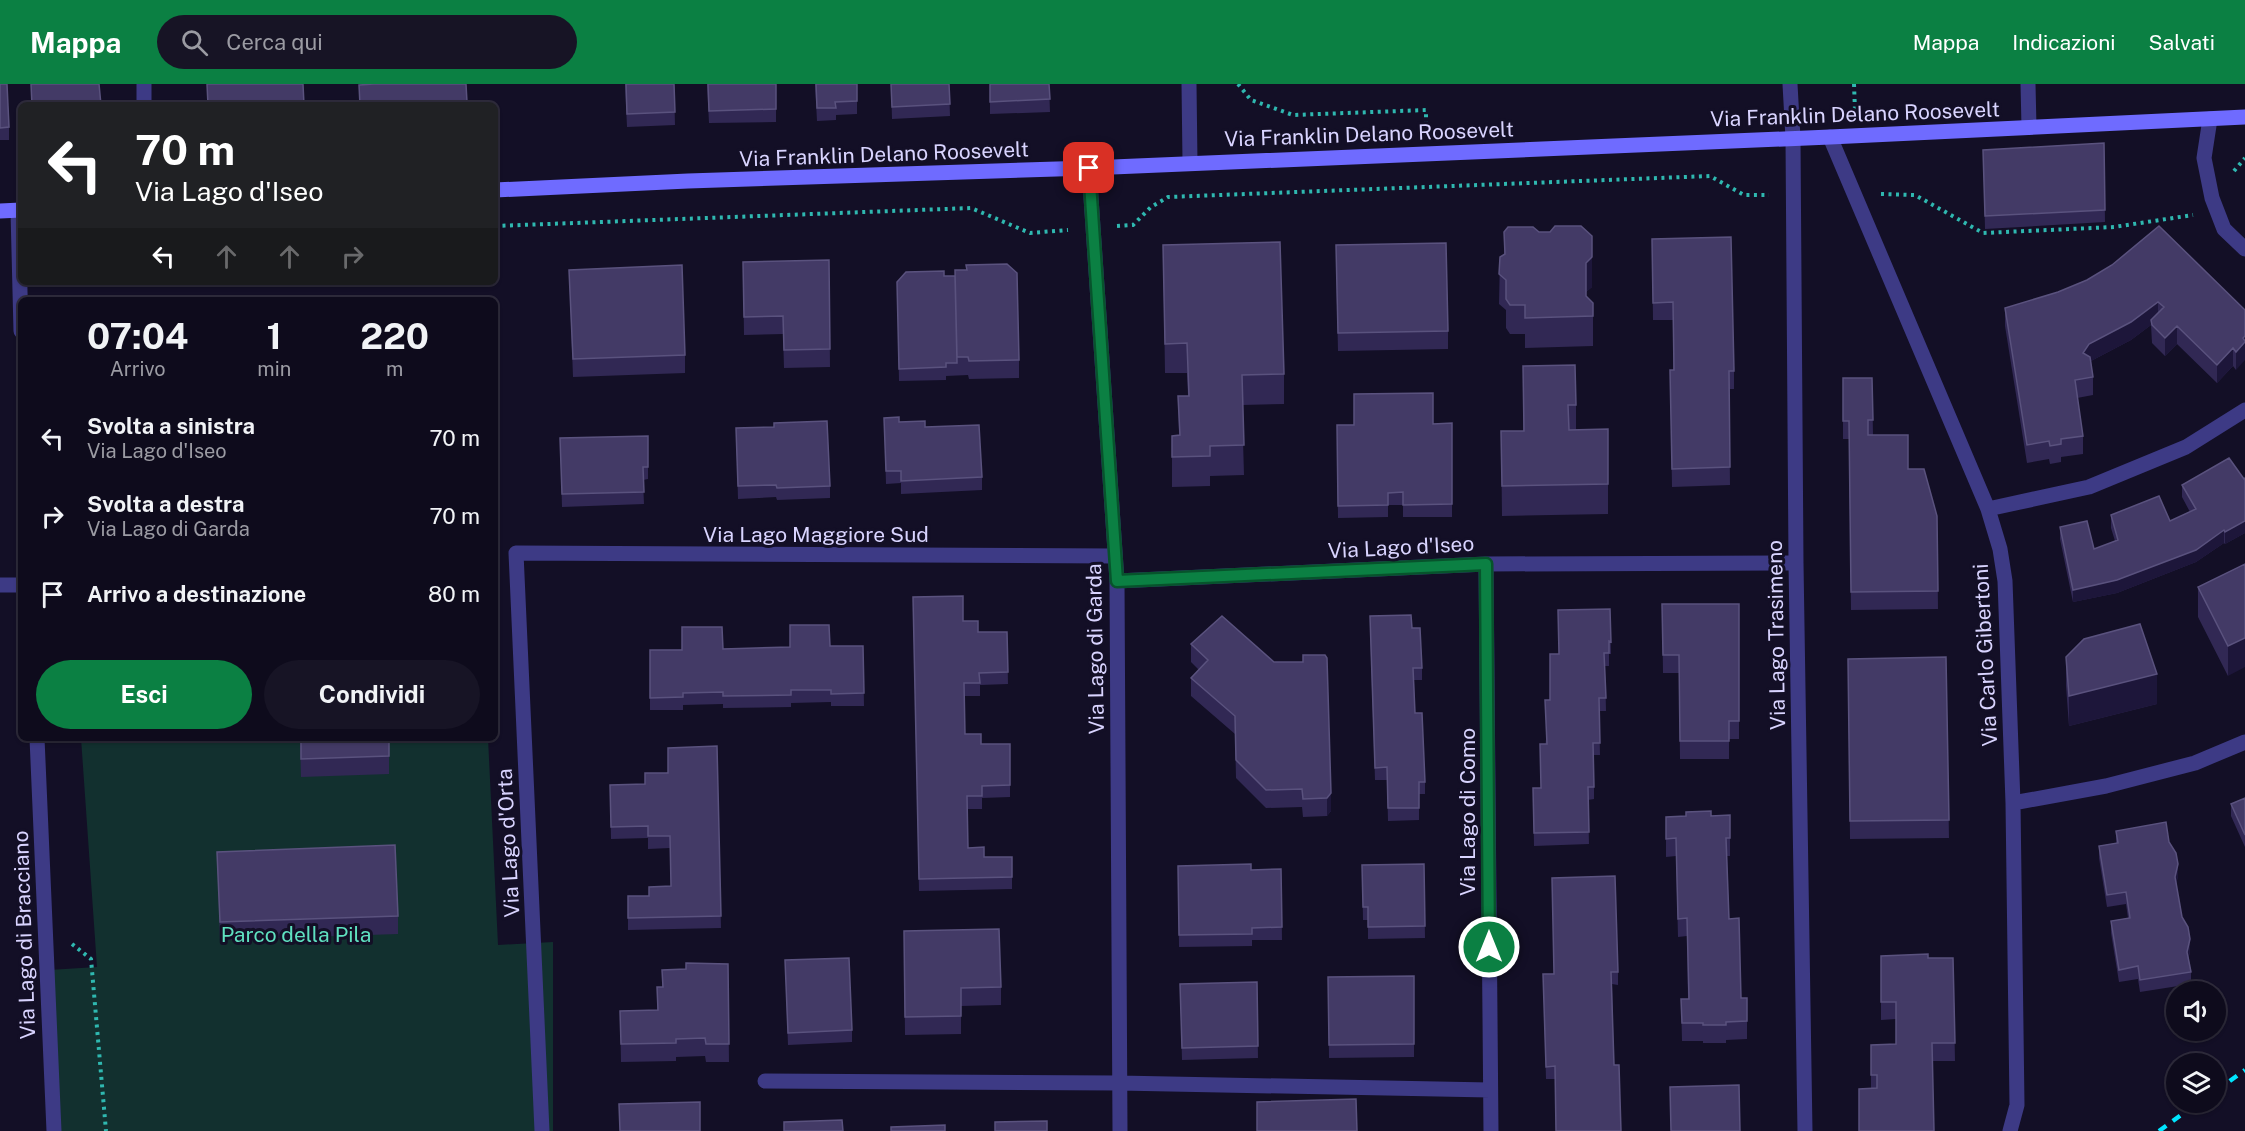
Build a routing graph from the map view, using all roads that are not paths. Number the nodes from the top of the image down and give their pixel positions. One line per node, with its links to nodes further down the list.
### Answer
1 (144, 84): 5 (street)
2 (1189, 84): 11 (street)
3 (1790, 84): 10 (street, Via Lago Trasimeno)
4 (2028, 84): 8 (street)
5 (144, 102)
6 (2245, 117): 7 (main road, Via Franklin Delano Roosevelt)
7 (2210, 118): 8 (main road, Via Franklin Delano Roosevelt); 16 (street)
8 (2029, 127): 9 (main road, Via Franklin Delano Roosevelt)
9 (1830, 137): 10 (main road, Via Franklin Delano Roosevelt); 18 (street, Via Carlo Gibertoni)
10 (1792, 138): 11 (main road, Via Franklin Delano Roosevelt); 21 (street, Via Lago Trasimeno)
11 (1191, 162): 12 (main road, Via Franklin Delano Roosevelt)
12 (1089, 168): 13 (main road, Via Franklin Delano Roosevelt); 20 (street, Via Lago di Garda)
13 (498, 190)
14 (0, 211): 15 (main road)
15 (18, 211)
16 (2245, 249)
17 (2245, 411): 18 (street)
18 (1988, 509): 28 (street, Via Carlo Gibertoni)
19 (516, 553): 20 (street, Via Lago Maggiore Sud); 33 (street, Via Lago d'Orta)
20 (1115, 556): 23 (street, Via Lago di Garda)
21 (1796, 563): 22 (street, Via Lago d'Iseo); 36 (street, Via Lago Trasimeno)
22 (1486, 564): 23 (street, Via Lago d'Iseo); 31 (street, Via Lago di Como)
23 (1117, 581): 30 (street, Via Lago di Garda)
24 (0, 585): 25 (street)
25 (18, 585)
26 (37, 741): 32 (street, Via Lago di Bracciano)
27 (2245, 742): 28 (street)
28 (2013, 803): 37 (street, Via Carlo Gibertoni)
29 (765, 1081): 30 (street)
30 (1119, 1083): 31 (street); 34 (street, Via Lago di Garda)
31 (1490, 1090): 35 (street, Via Lago di Como)
32 (54, 1131)
33 (542, 1131)
34 (1120, 1131)
35 (1491, 1131)
36 (1805, 1131)
37 (2010, 1131)

